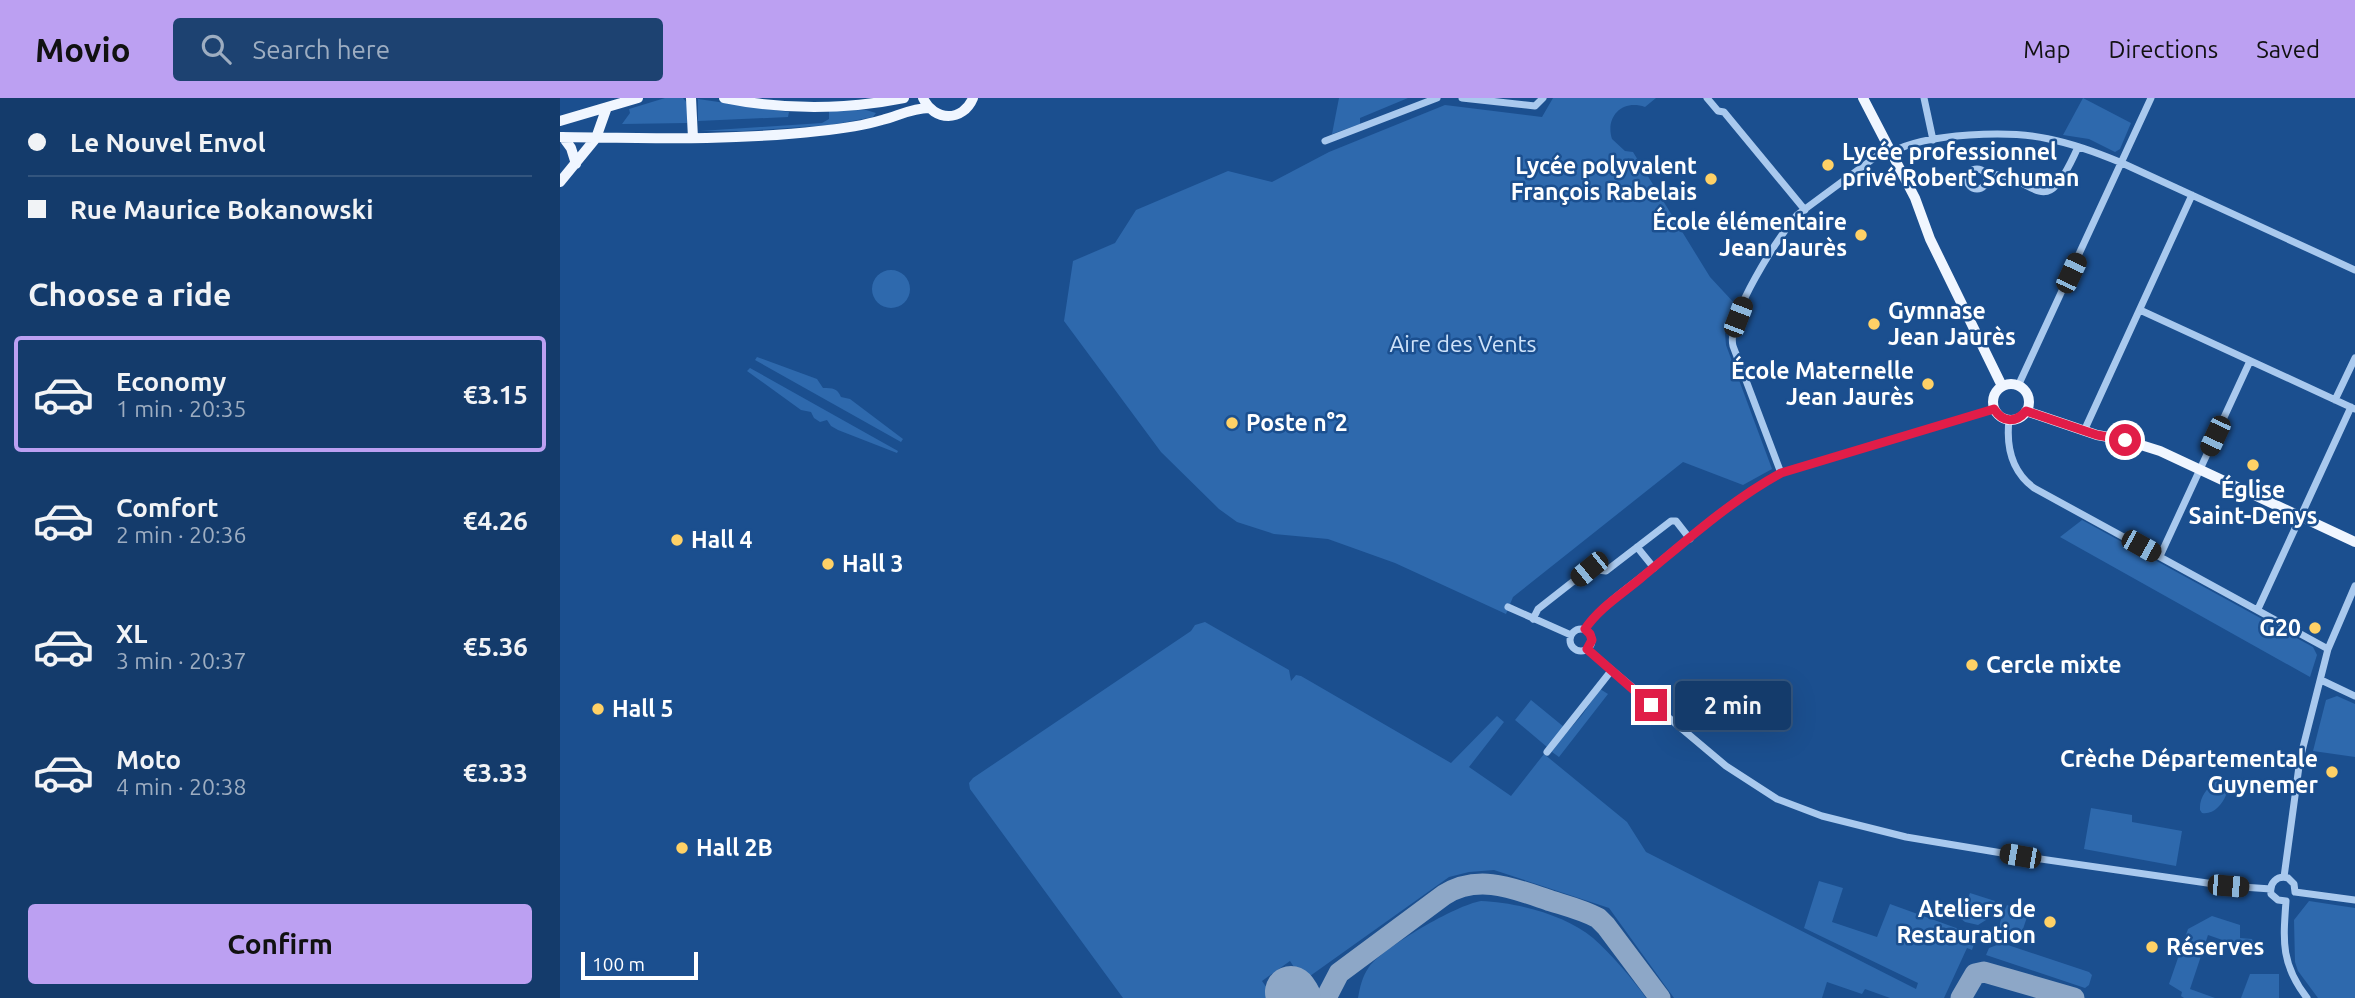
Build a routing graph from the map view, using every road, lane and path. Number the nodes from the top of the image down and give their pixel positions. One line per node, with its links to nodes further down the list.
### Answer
1 (638, 98): 13 (main road)
2 (691, 98): 19 (main road)
3 (724, 98): 14 (main road)
4 (904, 98): 14 (main road)
5 (974, 98): 15 (main road)
6 (1437, 98): 21 (street)
7 (1462, 98): 8 (street)
8 (1543, 98)
9 (1707, 98): 29 (street)
10 (1863, 98): 23 (main road)
11 (1924, 98): 20 (street)
12 (2151, 98): 24 (street)
13 (607, 103): 16 (main road); 18 (main road)
14 (802, 103)
15 (926, 103): 19 (main road)
16 (560, 121)
17 (561, 137): 18 (main road); 25 (main road)
18 (596, 138): 19 (main road); 25 (main road)
19 (693, 138)
20 (1933, 140): 22 (street); 23 (street)
21 (1325, 141)
22 (2078, 146): 24 (street); 26 (street)
23 (1891, 149): 29 (street); 34 (main road)
24 (2122, 163): 28 (street); 35 (street)
25 (576, 164): 27 (main road)
26 (1985, 174)
27 (560, 182)
28 (2192, 195): 30 (street); 31 (street)
29 (1805, 210): 43 (street)
30 (2355, 270)
31 (2140, 310): 33 (street); 41 (street)
32 (2355, 358): 36 (street)
33 (2250, 360): 36 (street); 42 (street)
34 (2002, 386): 35 (main road); 38 (main road)
35 (2018, 386): 39 (main road)
36 (2335, 400): 37 (street)
37 (2353, 408): 44 (street)
38 (1994, 409): 40 (main road); 43 (street)
39 (2026, 411): 40 (main road); 41 (main road)
40 (2009, 420): 48 (street)
41 (2084, 431): 42 (main road)
42 (2194, 467): 44 (main road); 48 (street)
43 (1781, 473): 45 (street)
44 (2301, 516): 46 (main road); 52 (street)
45 (1690, 539): 47 (street); 49 (street)
46 (2355, 542)
47 (1637, 547): 49 (street); 53 (street)
48 (2160, 556): 52 (street)
49 (1654, 568): 54 (street)
50 (2355, 586): 57 (street)
51 (1508, 607): 53 (street)
52 (2258, 609): 57 (street)
53 (1533, 618): 55 (street)
54 (1585, 629): 55 (street); 56 (street)
55 (1571, 635): 56 (street)
56 (1587, 649): 58 (street)
57 (2328, 649): 59 (street)
58 (1611, 671): 61 (street); 63 (street)
59 (2321, 680): 60 (street); 62 (street)
60 (2355, 696)
61 (1547, 752)
62 (2284, 877): 63 (street); 64 (street)
63 (2271, 889): 66 (street)
64 (2295, 892): 65 (street); 66 (street)
65 (2355, 900)
66 (2286, 901): 67 (street)
67 (2307, 998)

